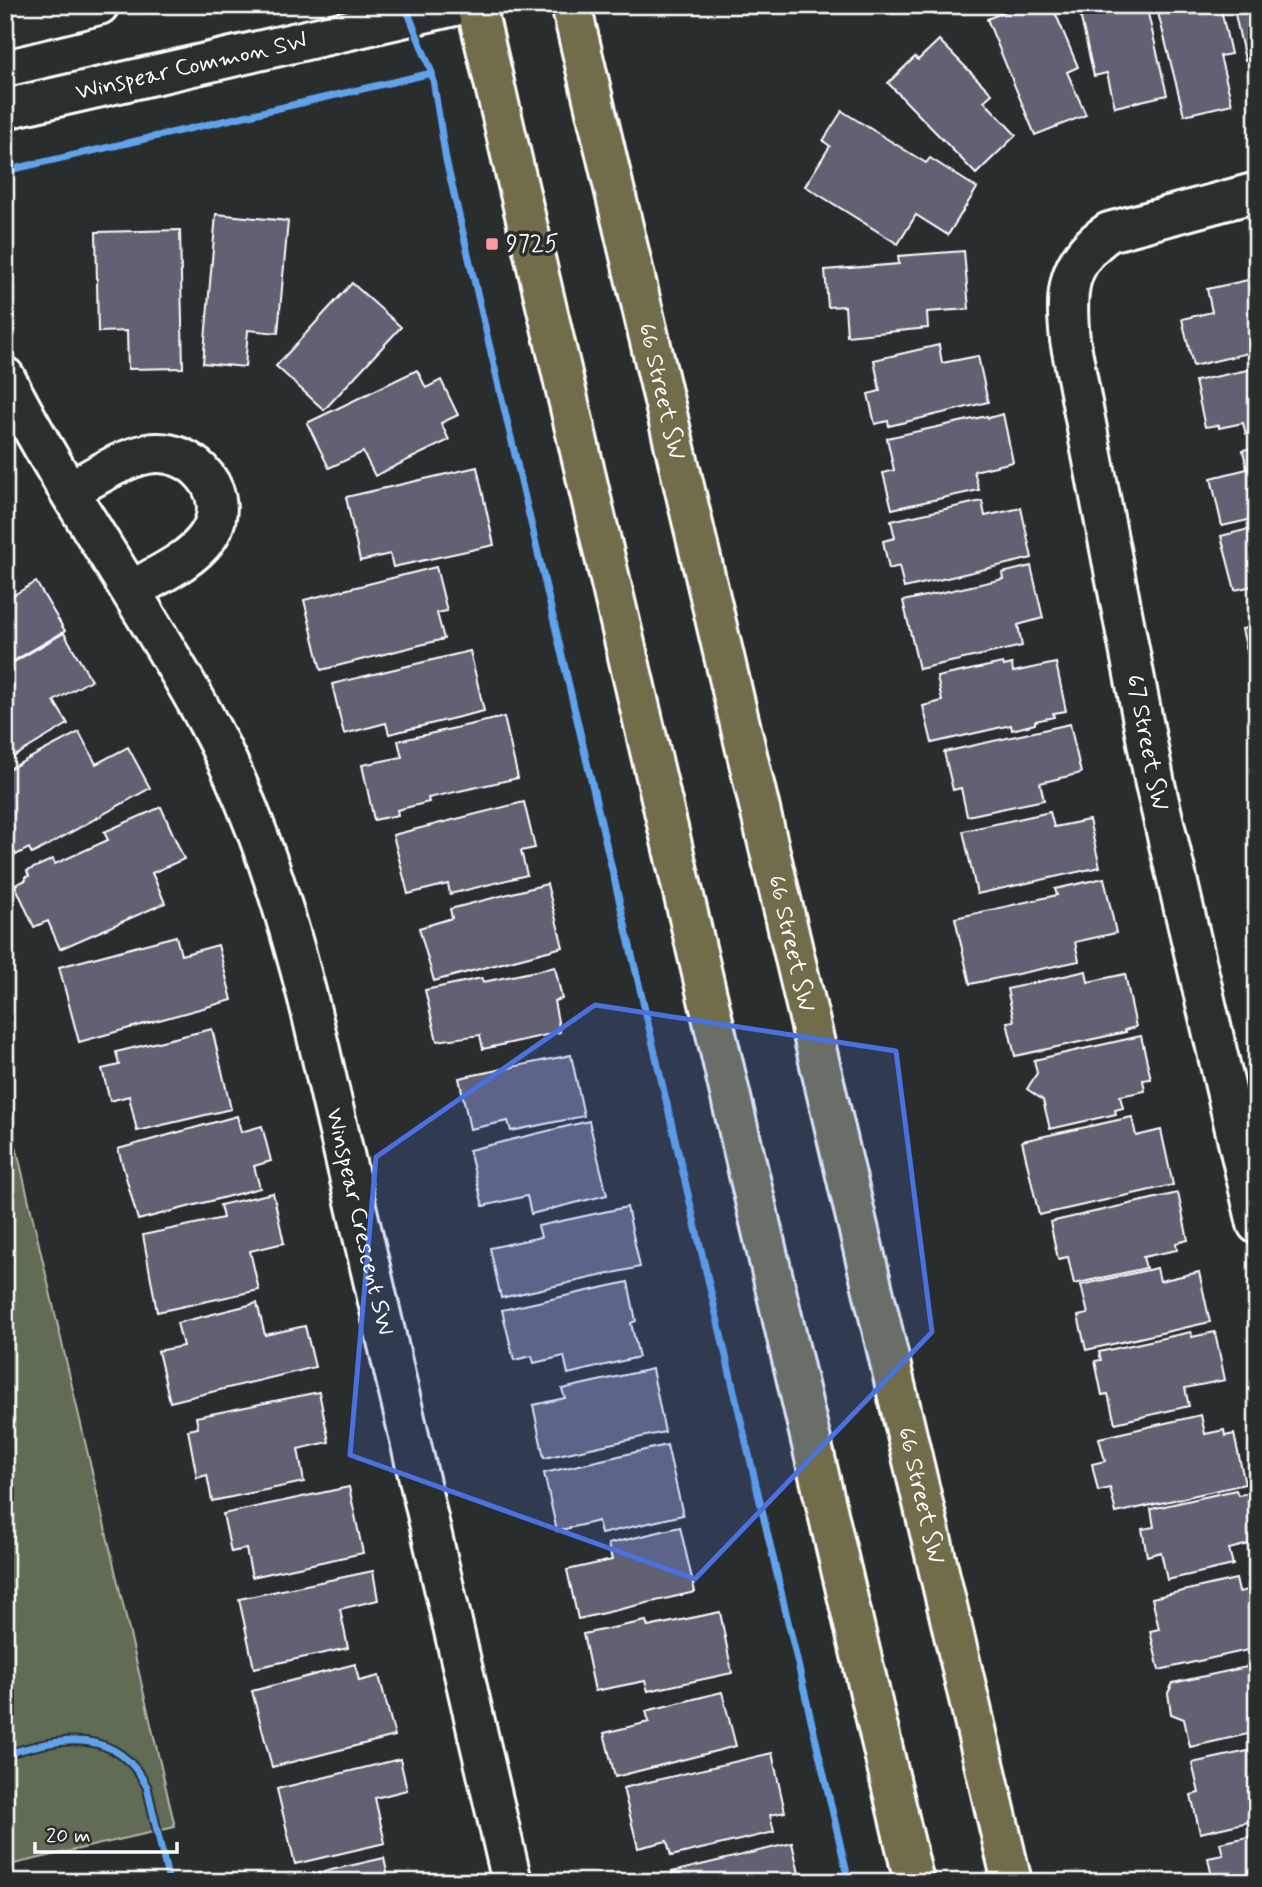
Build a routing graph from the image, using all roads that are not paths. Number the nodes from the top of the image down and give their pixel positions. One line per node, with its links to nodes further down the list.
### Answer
1 (99, 5): 5 (street)
2 (459, 5): 6 (street, Winspear Common SW)
3 (477, 5): 13 (main road)
4 (571, 5): 14 (main road, 66 Street SW)
5 (5, 28)
6 (5, 108)
7 (1257, 192): 11 (street, 67 Street SW)
8 (5, 377): 9 (street, Winspear Crescent SW)
9 (70, 490): 10 (street, Winspear Crescent SW); 10 (street)
10 (131, 591): 12 (street, Winspear Crescent SW)
11 (1257, 1224)
12 (512, 1882)
13 (914, 1882)
14 (1012, 1882)

